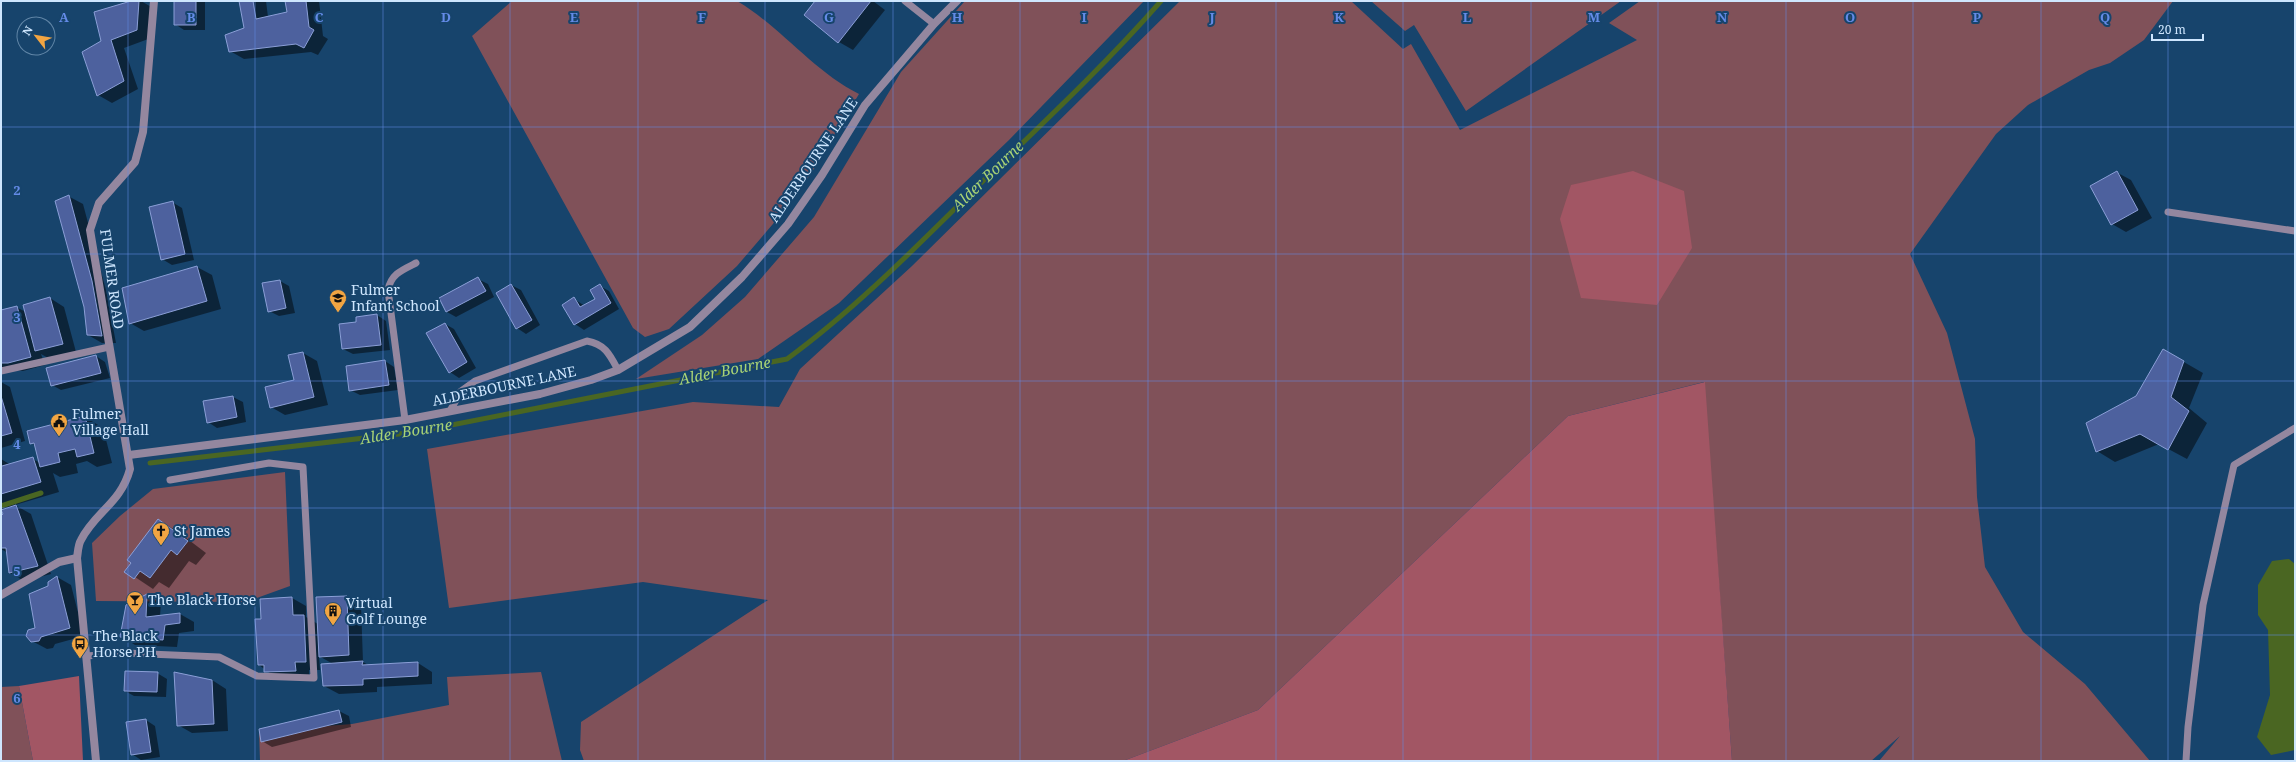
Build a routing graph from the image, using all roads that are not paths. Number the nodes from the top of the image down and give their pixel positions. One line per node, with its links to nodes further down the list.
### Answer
1 (154, 1): 8 (street, FULMER ROAD)
2 (904, 1): 4 (lane)
3 (957, 1): 4 (street, ALDERBOURNE LANE)
4 (934, 24): 9 (street, ALDERBOURNE LANE)
5 (2168, 212): 6 (lane)
6 (2295, 231)
7 (416, 263): 12 (lane)
8 (109, 347): 10 (lane); 14 (street, FULMER ROAD)
9 (618, 370): 11 (street, ALDERBOURNE LANE); 11 (lane)
10 (1, 371)
11 (450, 411): 12 (street, ALDERBOURNE LANE)
12 (405, 420): 14 (street, ALDERBOURNE LANE)
13 (2295, 428): 20 (lane)
14 (130, 455): 16 (street, FULMER ROAD)
15 (170, 480): 18 (lane)
16 (77, 558): 17 (street); 18 (street, FULMER ROAD)
17 (1, 595)
18 (86, 656): 19 (street, FULMER ROAD)
19 (96, 761)
20 (2186, 761)

